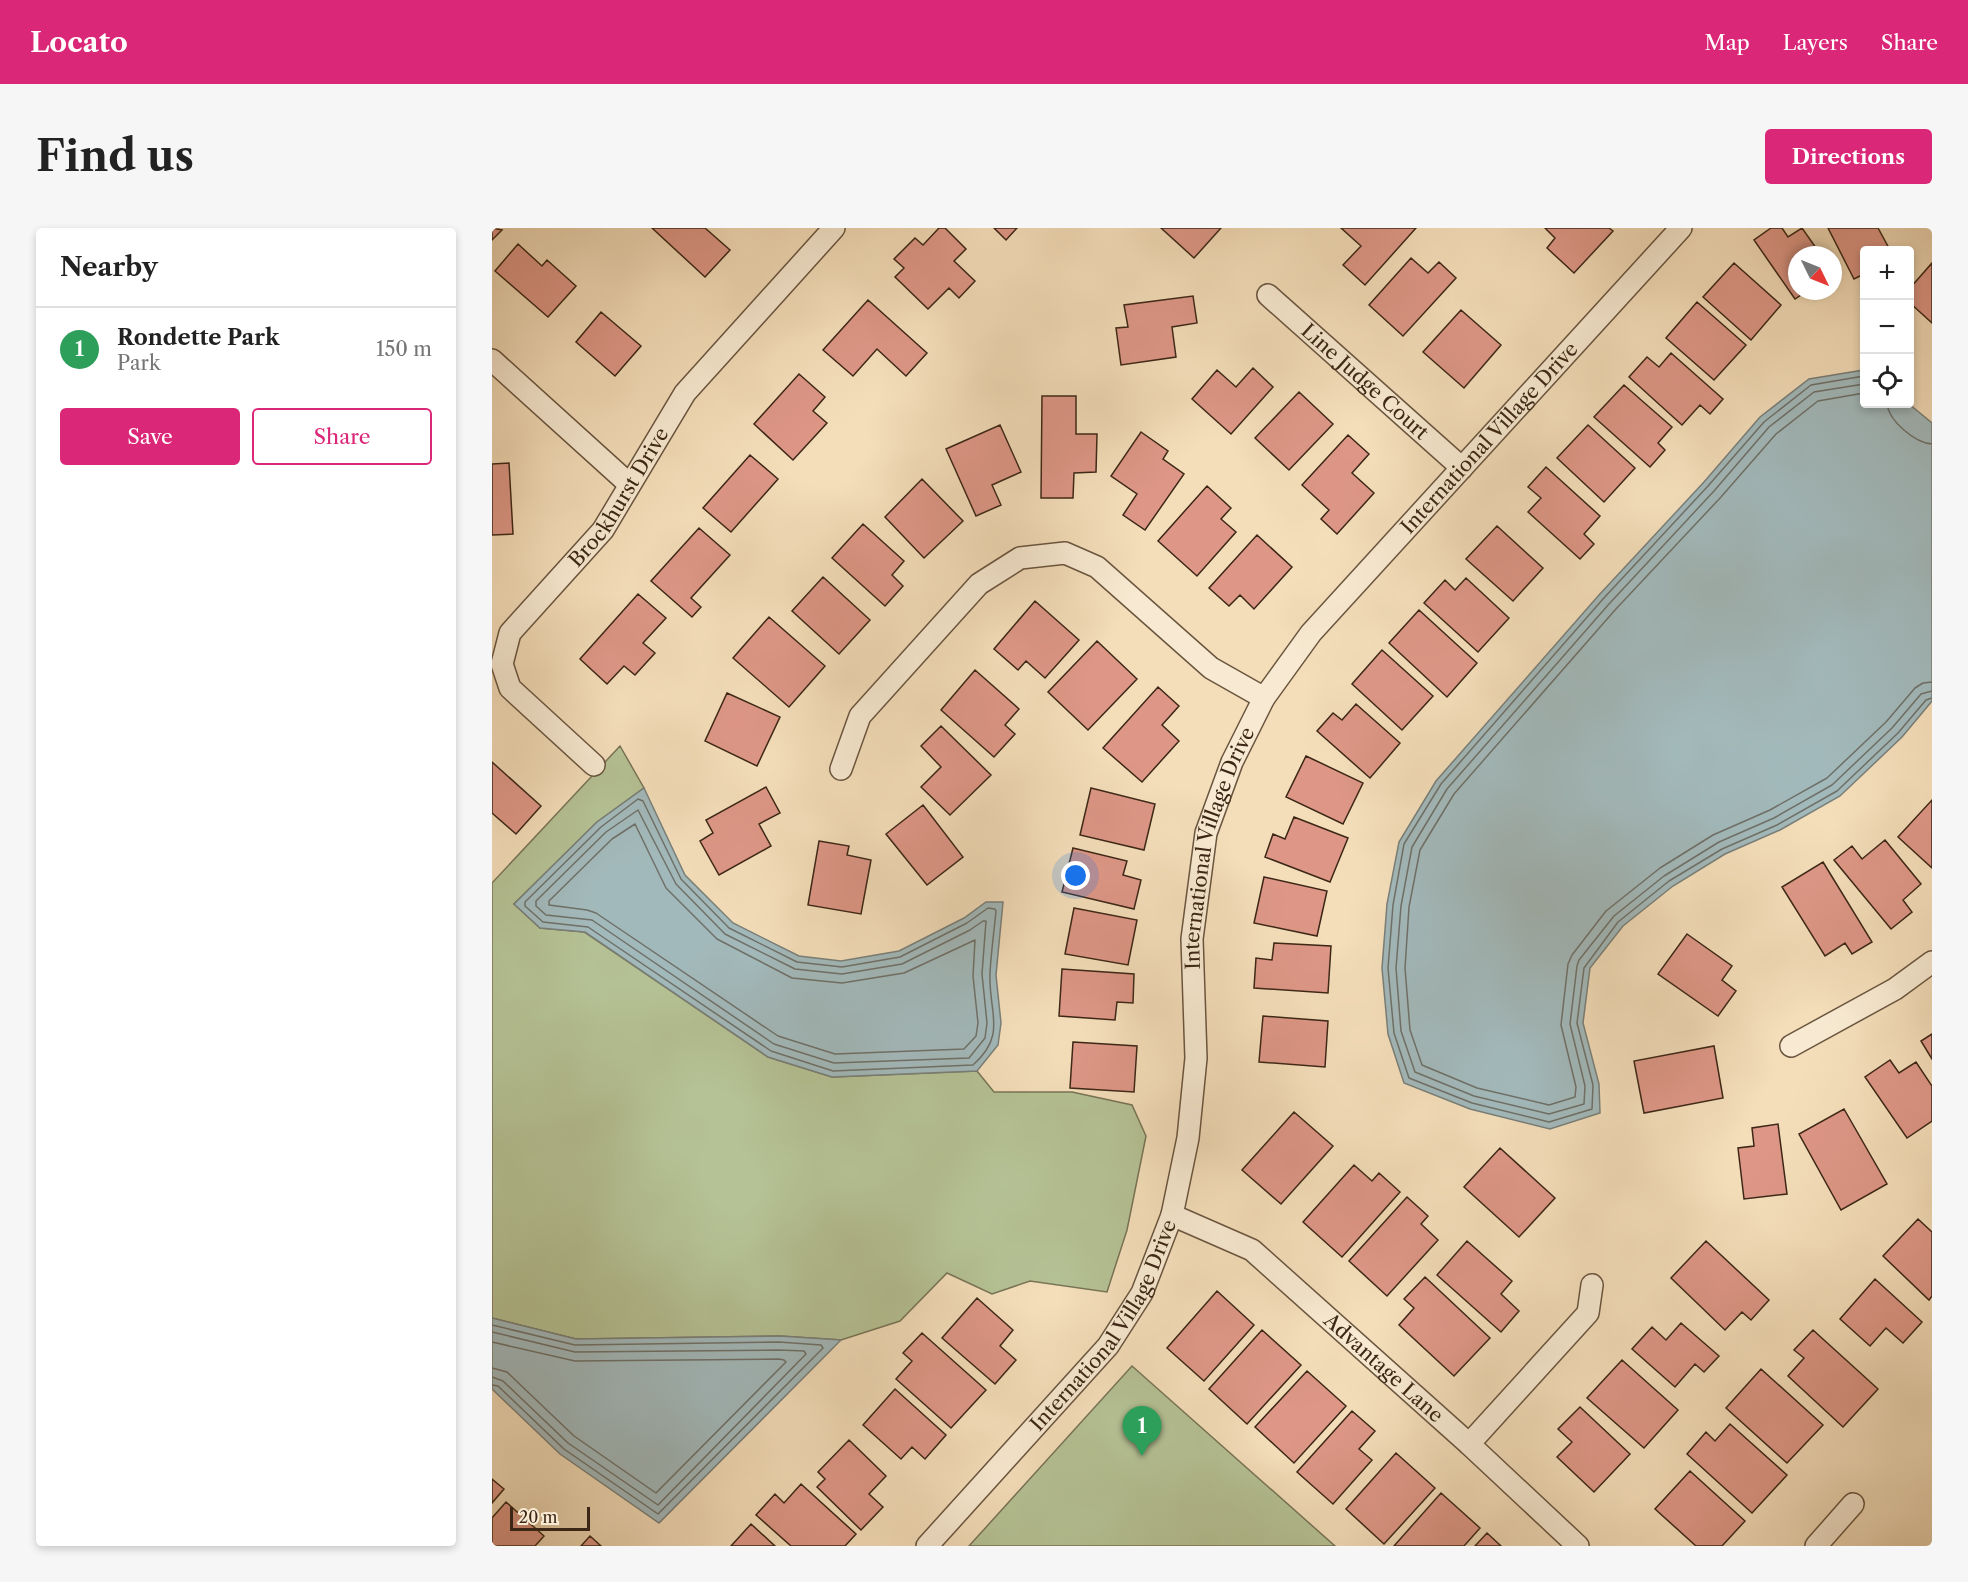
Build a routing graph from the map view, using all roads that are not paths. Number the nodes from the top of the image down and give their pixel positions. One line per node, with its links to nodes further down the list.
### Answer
1 (1681, 228): 5 (street, International Village Drive)
2 (823, 232): 6 (street, Brockhurst Drive)
3 (1268, 295): 5 (street, Line Judge Court)
4 (492, 360): 6 (street)
5 (1462, 468): 7 (street, International Village Drive)
6 (629, 484): 8 (street, Brockhurst Drive)
7 (1264, 698): 9 (street); 12 (street, International Village Drive)
8 (594, 765)
9 (841, 769)
10 (1932, 962): 11 (street)
11 (1791, 1046)
12 (1172, 1215): 14 (street, Advantage Lane); 16 (street, International Village Drive)
13 (1592, 1285): 14 (street)
14 (1469, 1444): 17 (street, Advantage Lane)
15 (1853, 1504): 18 (street)
16 (927, 1546)
17 (1578, 1546)
18 (1816, 1546)

